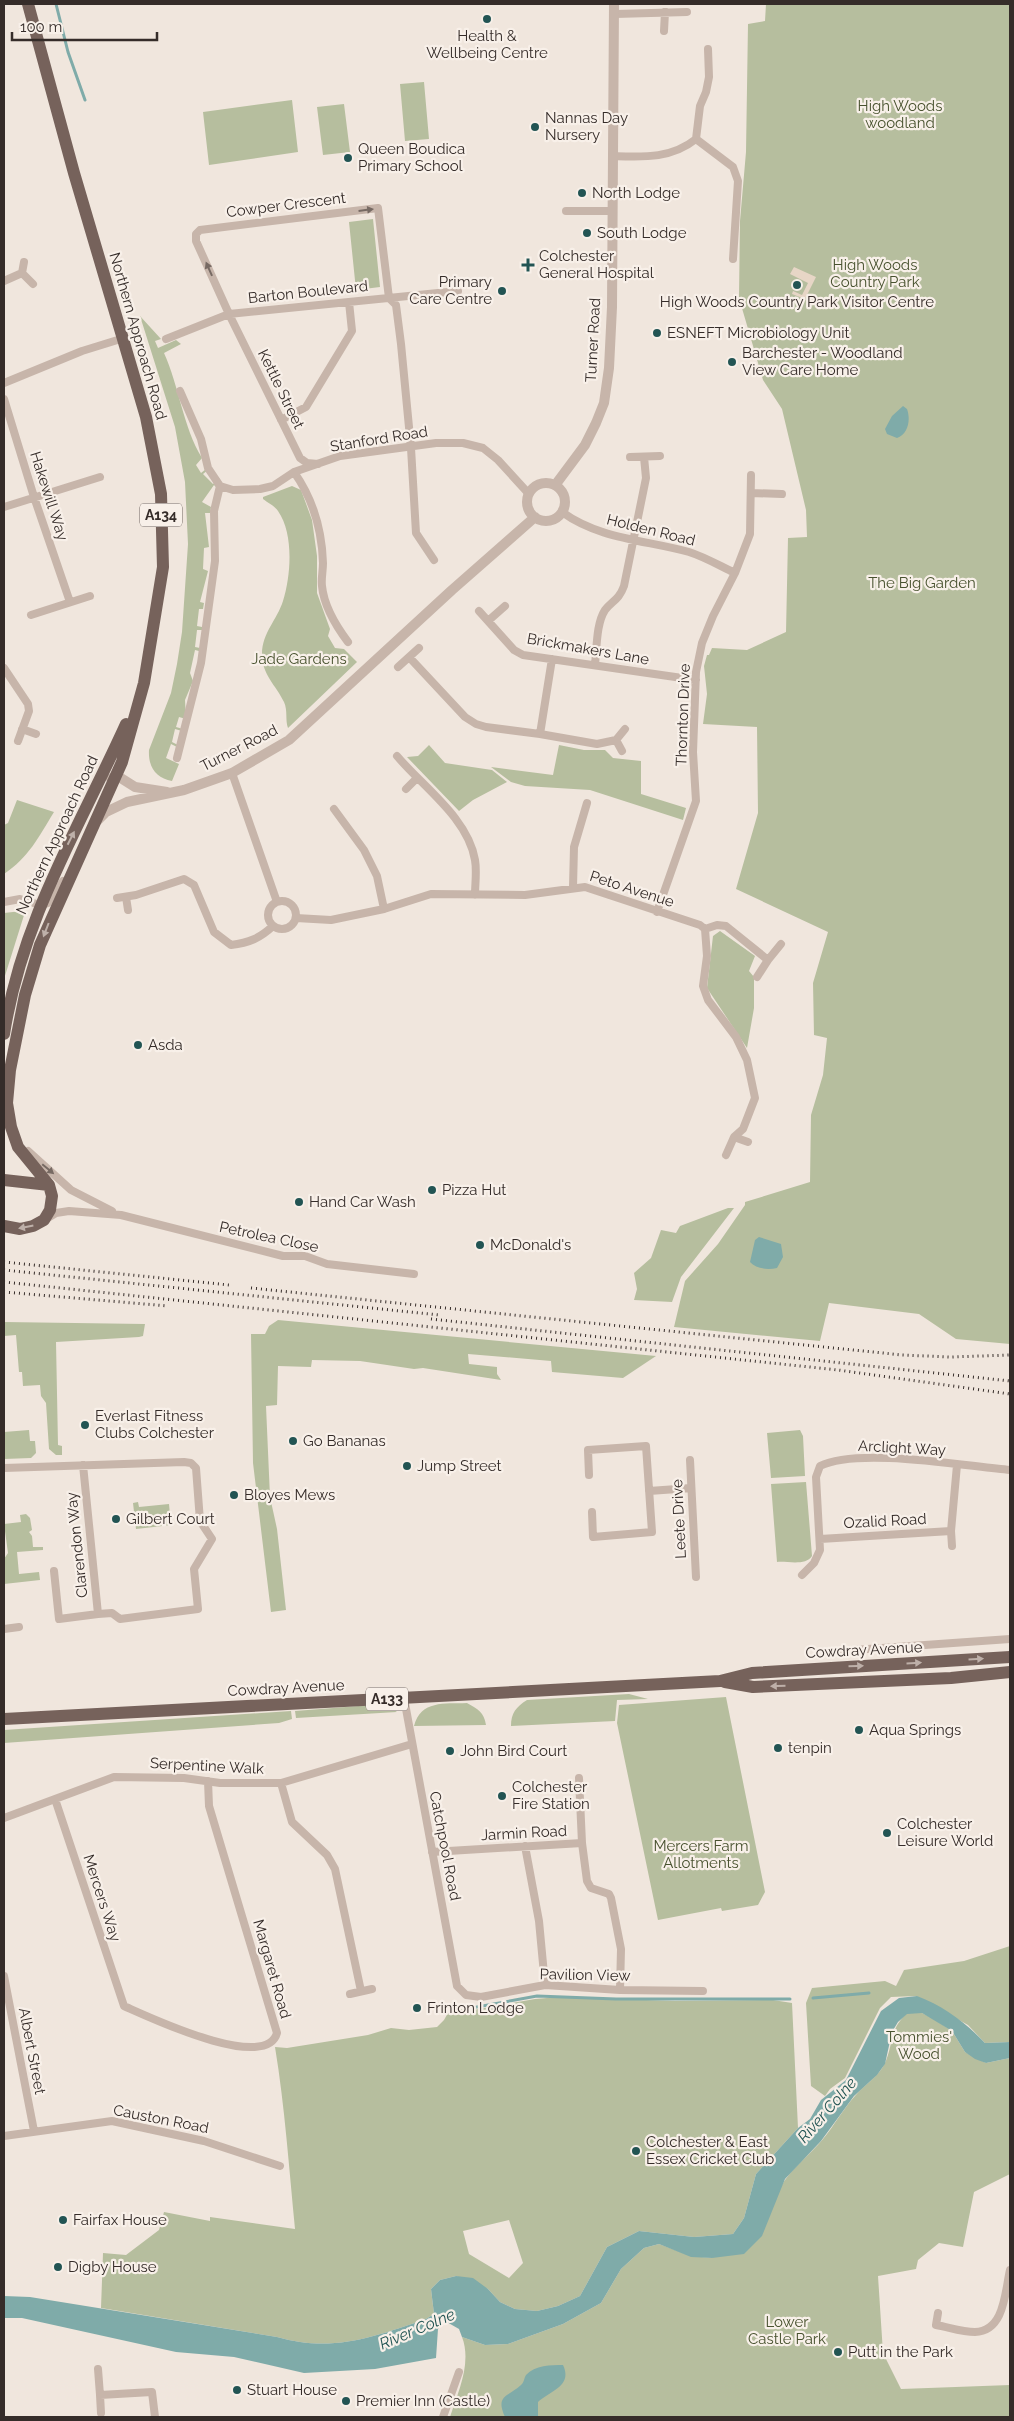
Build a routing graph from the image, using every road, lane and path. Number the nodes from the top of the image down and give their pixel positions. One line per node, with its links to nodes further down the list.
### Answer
1 (28, 4): 20 (main road, Northern Approach Road / A134)
2 (615, 9): 3 (street); 8 (street, Turner Road)
3 (664, 12): 4 (street); 5 (street)
4 (687, 12)
5 (664, 31)
6 (708, 49): 7 (street)
7 (696, 138): 8 (street); 11 (street)
8 (613, 156): 10 (street, Turner Road)
9 (566, 211): 10 (street)
10 (611, 211): 34 (street, Turner Road)
11 (733, 259)
12 (24, 262): 13 (street)
13 (22, 273): 14 (street); 15 (street)
14 (4, 281)
15 (33, 284)
16 (458, 291): 17 (street, Barton Boulevard)
17 (389, 298): 18 (street, Barton Boulevard); 19 (street, Cowper Crescent, one-way to 17); 26 (street)
18 (349, 302): 19 (street, Barton Boulevard); 25 (street)
19 (229, 314): 21 (street, Barton Boulevard); 25 (street, Kettle Street)
20 (124, 338): 22 (street); 60 (main road, Northern Approach Road / A134)
21 (166, 340)
22 (4, 383)
23 (180, 391): 35 (street)
24 (4, 402): 39 (street, Hakewill Way)
25 (281, 420): 30 (street, Kettle Street)
26 (411, 448): 30 (street, Stanford Road); 37 (street, Stanford Road); 44 (street)
27 (660, 456): 28 (street)
28 (644, 457): 29 (street); 43 (street)
29 (630, 458)
30 (318, 464): 31 (street, Stanford Road)
31 (294, 472): 35 (street, Stanford Road); 52 (street)
32 (751, 474): 36 (street, Thornton Drive)
33 (100, 477): 39 (street)
34 (556, 484): 37 (street); 41 (street)
35 (220, 486): 69 (street)
36 (751, 493): 38 (street); 45 (street, Thornton Drive)
37 (529, 494): 42 (street)
38 (782, 494)
39 (34, 497): 40 (street); 47 (street, Hakewill Way)
40 (4, 506)
41 (562, 512): 42 (street); 43 (street, Holden Road)
42 (535, 518): 70 (street, Turner Road)
43 (635, 539): 45 (street, Holden Road); 56 (street)
44 (434, 560)
45 (735, 573): 59 (street, Thornton Drive)
46 (90, 596): 47 (street)
47 (70, 602): 50 (street)
48 (505, 606): 51 (street)
49 (479, 611): 51 (street, Brickmakers Lane)
50 (31, 615)
51 (488, 621): 55 (street, Brickmakers Lane)
52 (348, 642)
53 (419, 648): 54 (street)
54 (409, 657): 57 (street); 64 (street)
55 (552, 659): 56 (street, Brickmakers Lane); 64 (street)
56 (595, 664): 59 (street, Brickmakers Lane)
57 (398, 667)
58 (4, 668): 61 (street)
59 (696, 680): 90 (street, Thornton Drive)
60 (144, 683): 71 (main road, Northern Approach Road / A134); 73 (main road, Northern Approach Road / A134)
61 (22, 729): 63 (street); 66 (street)
62 (625, 729): 65 (street)
63 (36, 734)
64 (540, 734): 65 (street)
65 (616, 740): 67 (street)
66 (18, 741)
67 (622, 750)
68 (397, 756): 72 (street)
69 (177, 758)
70 (232, 773): 75 (street, Turner Road); 86 (street)
71 (116, 775): 73 (main road, A134); 75 (street, Turner Road)
72 (416, 779): 74 (street); 84 (street)
73 (103, 788): 76 (street); 81 (main road, Northern Approach Road / A134); 87 (main road, Northern Approach Road / A134, one-way to 73)
74 (406, 789)
75 (172, 793): 76 (street, Turner Road)
76 (126, 802): 81 (street, Turner Road)
77 (587, 803): 79 (street)
78 (334, 809): 88 (street)
79 (583, 819): 80 (street); 83 (street)
80 (592, 822)
81 (92, 825): 82 (main road, Northern Approach Road / A134)
82 (72, 869): 87 (street); 98 (main road, Northern Approach Road / A134, one-way to 98)
83 (573, 887): 84 (street, Peto Avenue); 90 (street, Peto Avenue)
84 (475, 895): 88 (street, Peto Avenue)
85 (4, 902): 87 (street)
86 (277, 902): 91 (street); 92 (street)
87 (40, 904): 97 (main road, Northern Approach Road / A134)
88 (384, 909): 91 (street, Peto Avenue)
89 (128, 910): 92 (street)
90 (657, 912): 93 (street, Peto Avenue)
91 (296, 918): 92 (street)
92 (273, 926)
93 (705, 930): 95 (street); 99 (street)
94 (781, 944): 95 (street)
95 (768, 960): 96 (street)
96 (757, 977)
97 (4, 1034)
98 (8, 1118): 103 (main road, Northern Approach Road / A134); 104 (street, Petrolea Close, one-way to 104)
99 (734, 1137): 100 (street); 101 (street)
100 (748, 1142)
101 (726, 1155)
102 (4, 1180): 103 (main road)
103 (49, 1185): 104 (street, Petrolea Close); 106 (main road)
104 (71, 1190): 105 (street, Petrolea Close)
105 (121, 1216): 106 (street, Petrolea Close); 108 (street, Petrolea Close)
106 (44, 1220): 107 (main road, one-way to 107)
107 (5, 1226)
108 (414, 1274)
109 (690, 1460): 115 (street, Leete Drive)
110 (83, 1465): 112 (street); 124 (street, Clarendon Way); 124 (street)
111 (957, 1465): 113 (street, Arclight Way); 118 (street); 119 (street, Arclight Way)
112 (4, 1468)
113 (1010, 1470)
114 (590, 1475): 116 (street)
115 (691, 1488): 116 (street); 123 (street, Leete Drive)
116 (649, 1491): 117 (street)
117 (592, 1512)
118 (951, 1532): 119 (street, Ozalid Road); 120 (street)
119 (820, 1539): 122 (street, Arclight Way)
120 (952, 1546)
121 (54, 1570): 124 (street, Clarendon Way)
122 (802, 1575)
123 (696, 1577)
124 (98, 1614)
125 (18, 1627): 126 (street)
126 (4, 1629)
127 (1010, 1639): 128 (street, Cowdray Avenue)
128 (824, 1652)
129 (1010, 1657): 130 (main road, Cowdray Avenue / A133, one-way to 129)
130 (826, 1668): 132 (main road, Cowdray Avenue / A133); 133 (main road)
131 (1010, 1672): 133 (main road, Cowdray Avenue / A133)
132 (720, 1680): 133 (main road, Cowdray Avenue / A133, one-way to 132); 134 (main road, Cowdray Avenue / A133)
133 (827, 1684)
134 (404, 1698): 135 (main road, Cowdray Avenue / A133); 136 (street, Catchpool Road)
135 (4, 1719)
136 (412, 1744): 139 (street, Serpentine Walk); 144 (street, Catchpool Road)
137 (579, 1778): 142 (street, Jarmin Road)
138 (208, 1781): 139 (street, Serpentine Walk); 140 (street, Serpentine Walk); 153 (street, Margaret Road)
139 (281, 1783): 149 (street)
140 (55, 1799): 141 (street, Serpentine Walk); 153 (street, Mercers Way)
141 (4, 1818)
142 (582, 1843): 143 (street, Jarmin Road); 148 (street)
143 (525, 1846): 144 (street, Jarmin Road); 146 (street)
144 (432, 1852): 152 (street, Catchpool Road)
145 (4, 1976): 154 (street, Albert Street)
146 (545, 1985): 148 (street, Pavilion View); 152 (street, Pavilion View)
147 (372, 1989): 149 (street)
148 (620, 1990): 150 (street, Pavilion View)
149 (361, 1991): 151 (street)
150 (703, 1991)
151 (350, 1994)
152 (466, 1996)
153 (124, 2006)
154 (34, 2131): 155 (street, Causton Road); 156 (street, Causton Road)
155 (4, 2136)
156 (280, 2166)
157 (1010, 2270): 158 (street)
158 (938, 2313)
159 (98, 2368): 161 (street)
160 (459, 2372): 164 (street)
161 (100, 2395): 162 (street); 163 (street)
162 (101, 2413)
163 (155, 2417)
164 (443, 2417)

